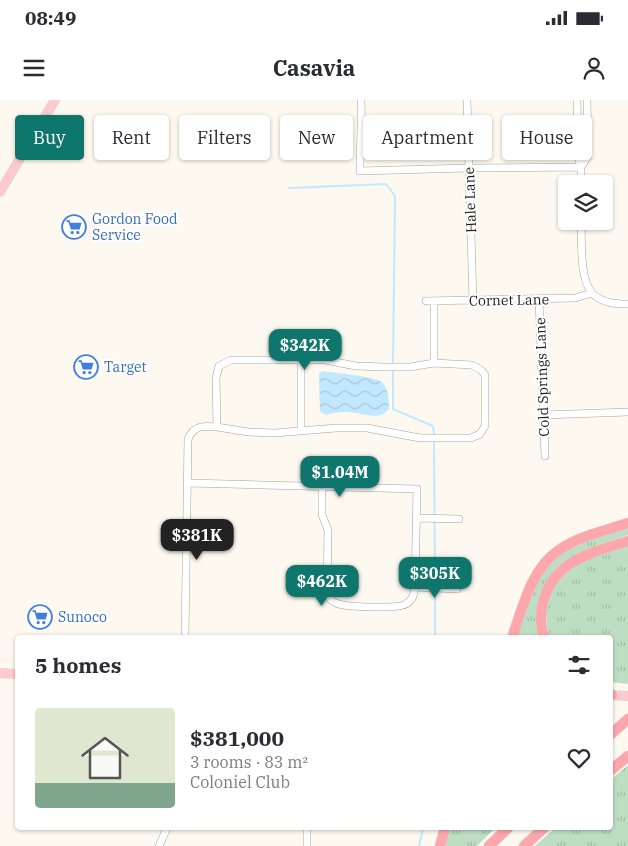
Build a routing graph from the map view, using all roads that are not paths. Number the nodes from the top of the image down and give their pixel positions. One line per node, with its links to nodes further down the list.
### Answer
1 (55, 100): 9 (main road)
2 (361, 100): 7 (street)
3 (467, 100): 7 (street, Hale Lane)
4 (577, 100): 6 (street)
5 (587, 100): 6 (street)
6 (580, 167): 7 (street); 8 (street)
7 (468, 168): 13 (street, Hale Lane)
8 (580, 175)
9 (0, 192)
10 (581, 230): 11 (street)
11 (592, 293): 12 (street, Cornet Lane); 14 (street)
12 (539, 299): 13 (street, Cornet Lane); 18 (street, Cold Springs Lane)
13 (473, 300): 16 (street, Cornet Lane)
14 (628, 304)
15 (302, 360): 16 (street); 19 (street); 20 (street)
16 (434, 363): 20 (street)
17 (628, 412): 18 (street)
18 (543, 414): 21 (street, Cold Springs Lane)
19 (217, 427): 20 (street); 22 (street)
20 (301, 431)
21 (545, 456)
22 (188, 483): 23 (street); 30 (street)
23 (322, 486): 24 (street); 28 (street)
24 (416, 518): 25 (street); 28 (street)
25 (459, 519)
26 (628, 523): 31 (highway)
27 (628, 541): 32 (highway)
28 (415, 587): 29 (street)
29 (457, 589)
30 (185, 635)
31 (513, 635)
32 (543, 635)
33 (0, 673): 34 (main road)
34 (15, 674)
35 (613, 695): 36 (main road)
36 (628, 696)
37 (628, 719): 38 (highway)
38 (613, 732)
39 (628, 756): 40 (highway)
40 (613, 768)
41 (166, 830): 46 (street)
42 (307, 830): 47 (street)
43 (444, 830): 48 (highway)
44 (506, 830): 49 (highway)
45 (542, 830): 50 (highway)
46 (159, 846)
47 (307, 846)
48 (440, 846)
49 (489, 846)
50 (524, 846)

